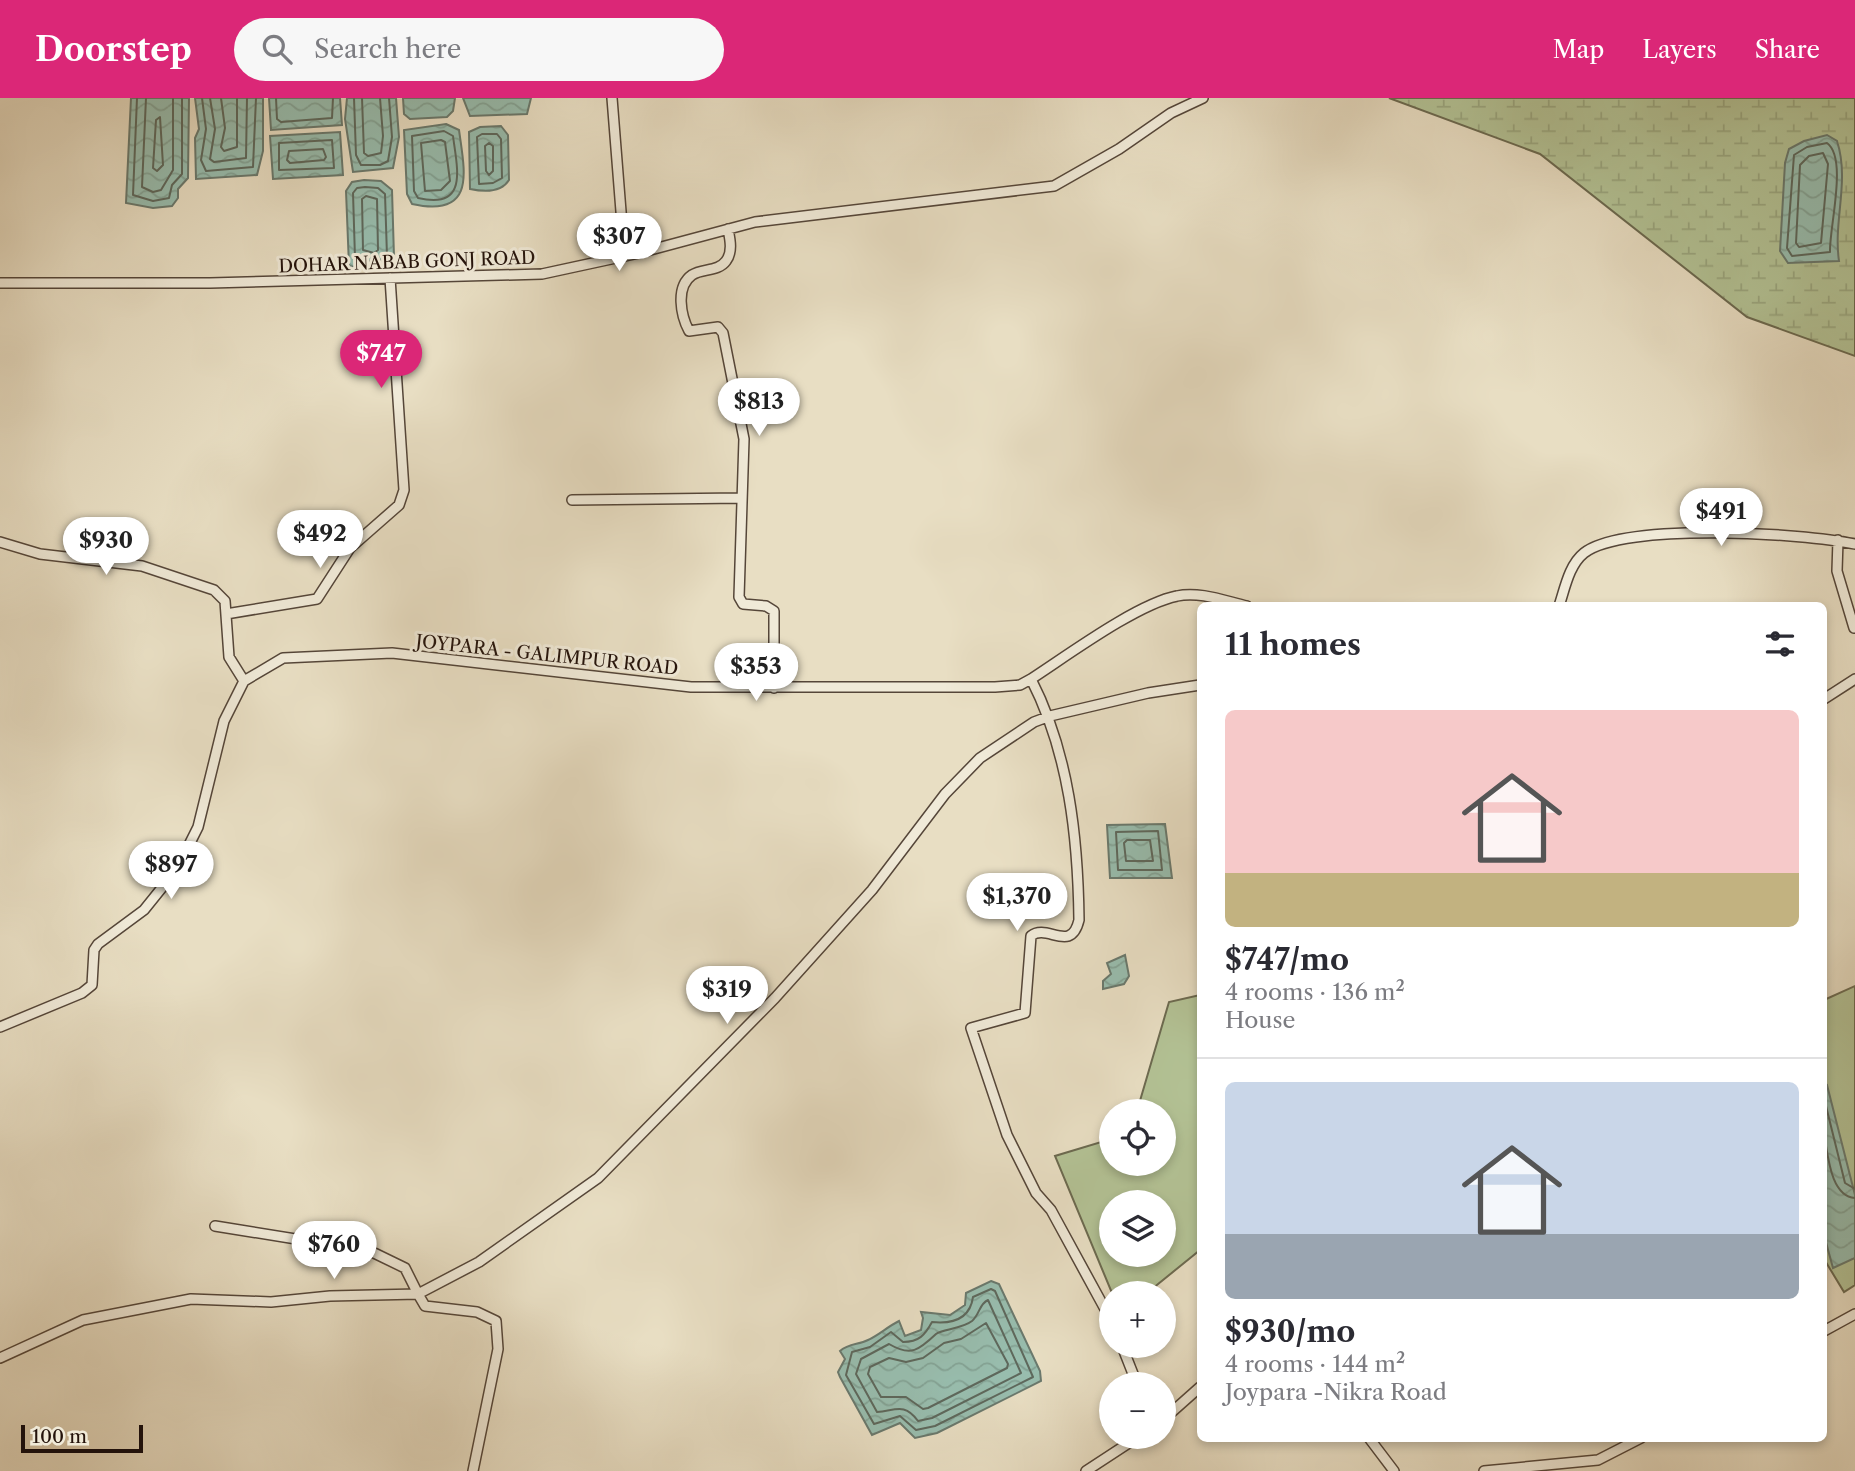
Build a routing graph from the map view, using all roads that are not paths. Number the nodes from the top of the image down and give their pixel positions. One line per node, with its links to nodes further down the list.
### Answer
1 (612, 98): 4 (street)
2 (1203, 98): 3 (street, DOHAR NABAB GONJ ROAD)
3 (728, 229): 4 (street, DOHAR NABAB GONJ ROAD); 7 (street)
4 (639, 253): 5 (street, DOHAR NABAB GONJ ROAD)
5 (390, 278): 6 (street, DOHAR NABAB GONJ ROAD); 14 (street)
6 (0, 283)
7 (742, 498): 8 (street); 20 (street)
8 (572, 500)
9 (1838, 540): 11 (street); 13 (street); 15 (street)
10 (0, 542): 14 (street)
11 (1855, 544)
12 (1229, 602): 17 (street, JOYPARA - GALIMPUR ROAD)
13 (1560, 602)
14 (226, 614): 18 (street)
15 (1854, 628)
16 (1855, 678): 21 (street)
17 (1031, 679): 20 (street, JOYPARA - GALIMPUR ROAD); 22 (street)
18 (244, 681): 20 (street, JOYPARA - GALIMPUR ROAD); 23 (street)
19 (1197, 685): 22 (street)
20 (774, 688)
21 (1827, 697)
22 (1050, 716): 25 (street); 26 (street)
23 (0, 1027)
24 (215, 1226): 25 (street)
25 (418, 1294): 29 (street); 36 (street)
26 (1099, 1298)
27 (1855, 1314): 28 (street)
28 (1827, 1329)
29 (0, 1358)
30 (1197, 1390): 31 (street)
31 (1176, 1408)
32 (1372, 1442): 38 (street)
33 (1633, 1442): 35 (street)
34 (1121, 1449): 37 (street)
35 (1513, 1469): 39 (street)
36 (473, 1471)
37 (1087, 1471)
38 (1394, 1471)
39 (1484, 1471)

